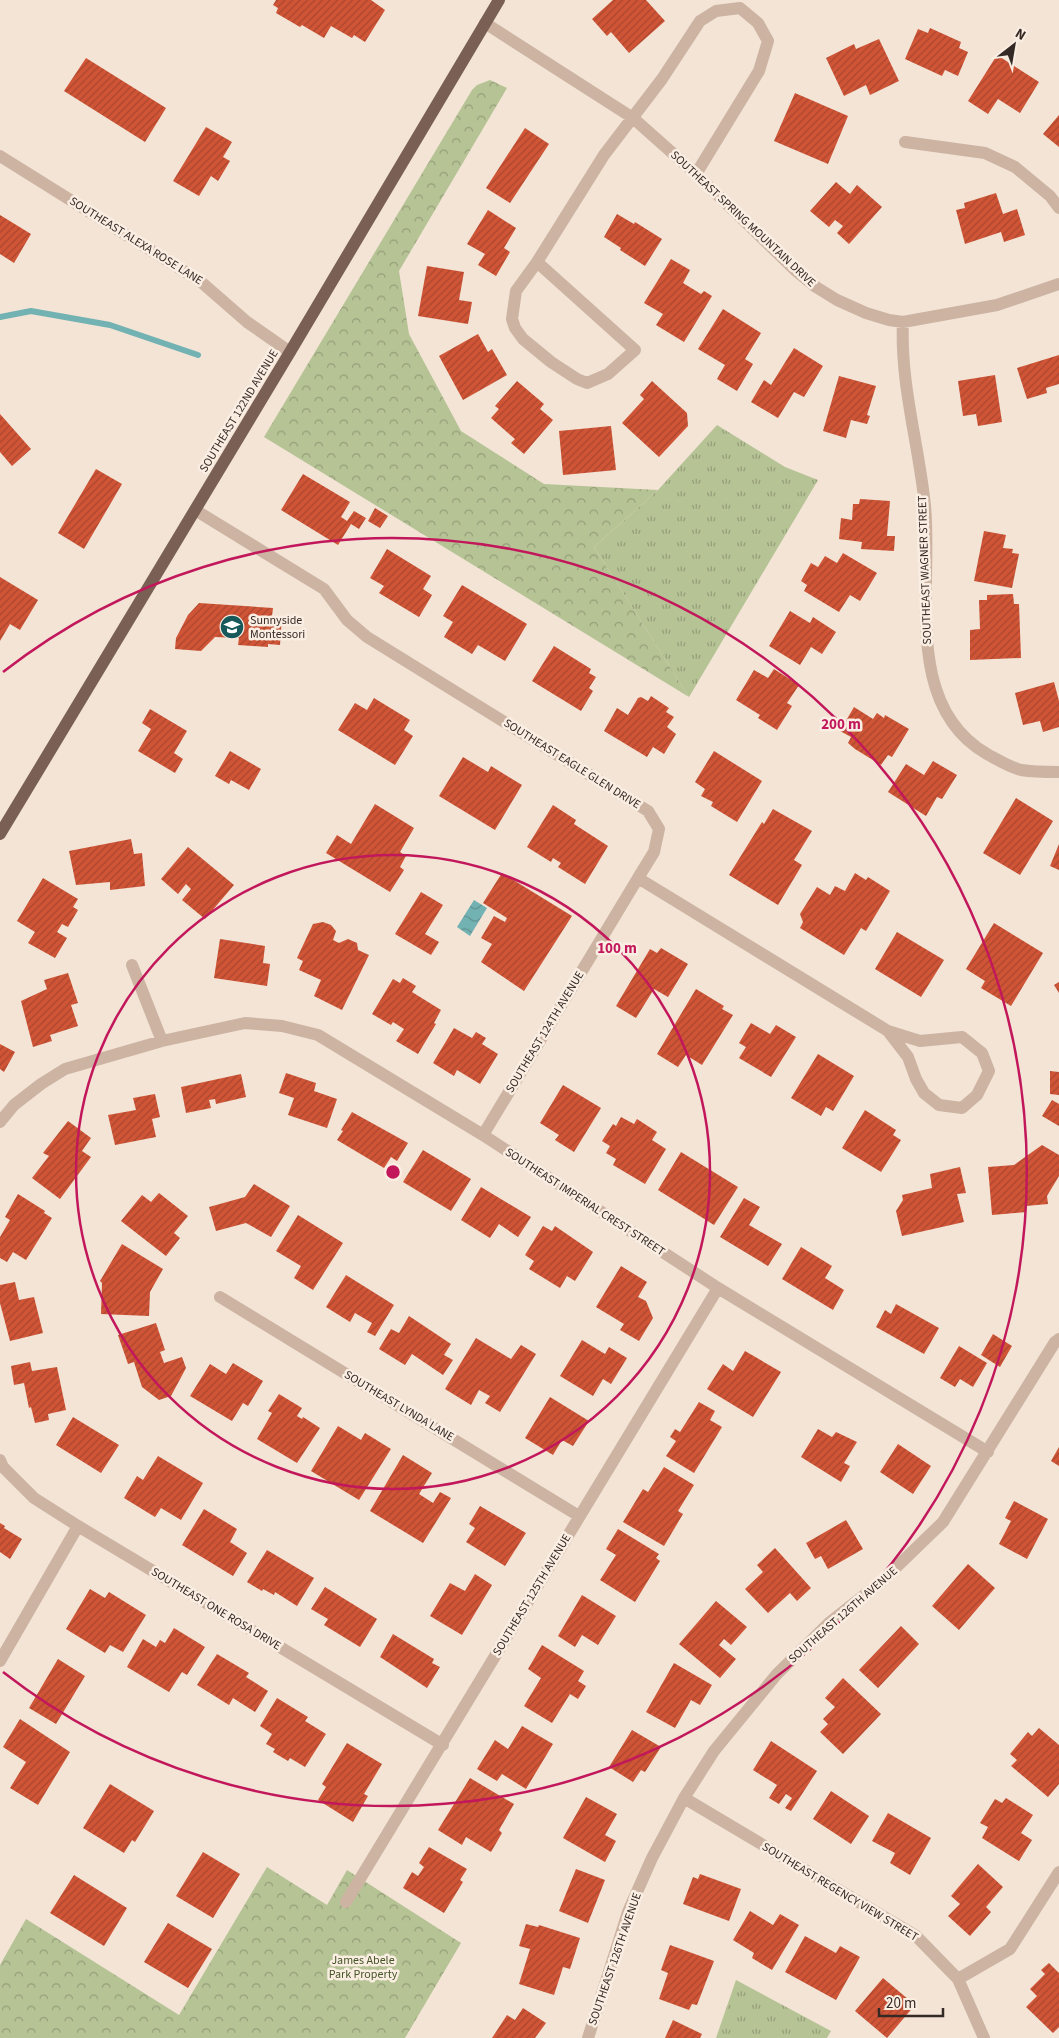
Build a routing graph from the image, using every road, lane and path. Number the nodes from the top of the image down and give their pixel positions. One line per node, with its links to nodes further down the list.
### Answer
1 (499, 0): 2 (main road, SOUTHEAST 122ND AVENUE)
2 (485, 23): 3 (street, SOUTHEAST SPRING MOUNTAIN DRIVE); 11 (main road, SOUTHEAST 122ND AVENUE)
3 (633, 118): 6 (street, SOUTHEAST SPRING MOUNTAIN DRIVE); 6 (street); 8 (street)
4 (905, 142): 7 (street)
5 (0, 156): 11 (street, SOUTHEAST ALEXA ROSE LANE)
6 (696, 174): 10 (street, SOUTHEAST SPRING MOUNTAIN DRIVE)
7 (1059, 208)
8 (537, 262): 8 (street)
9 (1059, 284): 10 (street, SOUTHEAST SPRING MOUNTAIN DRIVE)
10 (903, 322): 13 (street, SOUTHEAST WAGNER STREET)
11 (290, 352): 12 (main road, SOUTHEAST 122ND AVENUE)
12 (195, 510): 14 (main road, SOUTHEAST 122ND AVENUE); 15 (street, SOUTHEAST EAGLE GLEN DRIVE)
13 (1059, 772)
14 (0, 834)
15 (638, 878): 17 (street); 20 (street, SOUTHEAST 124TH AVENUE)
16 (132, 964): 18 (street)
17 (888, 1030): 17 (street)
18 (162, 1041): 19 (street, SOUTHEAST IMPERIAL CREST STREET); 20 (street, SOUTHEAST IMPERIAL CREST STREET)
19 (0, 1122)
20 (482, 1135): 21 (street, SOUTHEAST IMPERIAL CREST STREET)
21 (718, 1288): 24 (street, SOUTHEAST IMPERIAL CREST STREET); 26 (street, SOUTHEAST 125TH AVENUE)
22 (220, 1297): 26 (street, SOUTHEAST LYNDA LANE)
23 (1059, 1339): 24 (street, SOUTHEAST 126TH AVENUE)
24 (988, 1452): 30 (street, SOUTHEAST 126TH AVENUE)
25 (0, 1460): 27 (street, SOUTHEAST ONE ROSA DRIVE)
26 (579, 1516): 29 (street, SOUTHEAST 125TH AVENUE)
27 (78, 1526): 28 (street); 29 (street, SOUTHEAST ONE ROSA DRIVE)
28 (0, 1661)
29 (442, 1745): 32 (street, SOUTHEAST 125TH AVENUE)
30 (684, 1798): 33 (street, SOUTHEAST REGENCY VIEW STREET); 34 (street, SOUTHEAST 126TH AVENUE)
31 (1059, 1872): 33 (street)
32 (346, 1902)
33 (958, 1979): 35 (street, SOUTHEAST REGENCY VIEW STREET)
34 (588, 2038)
35 (984, 2038)

